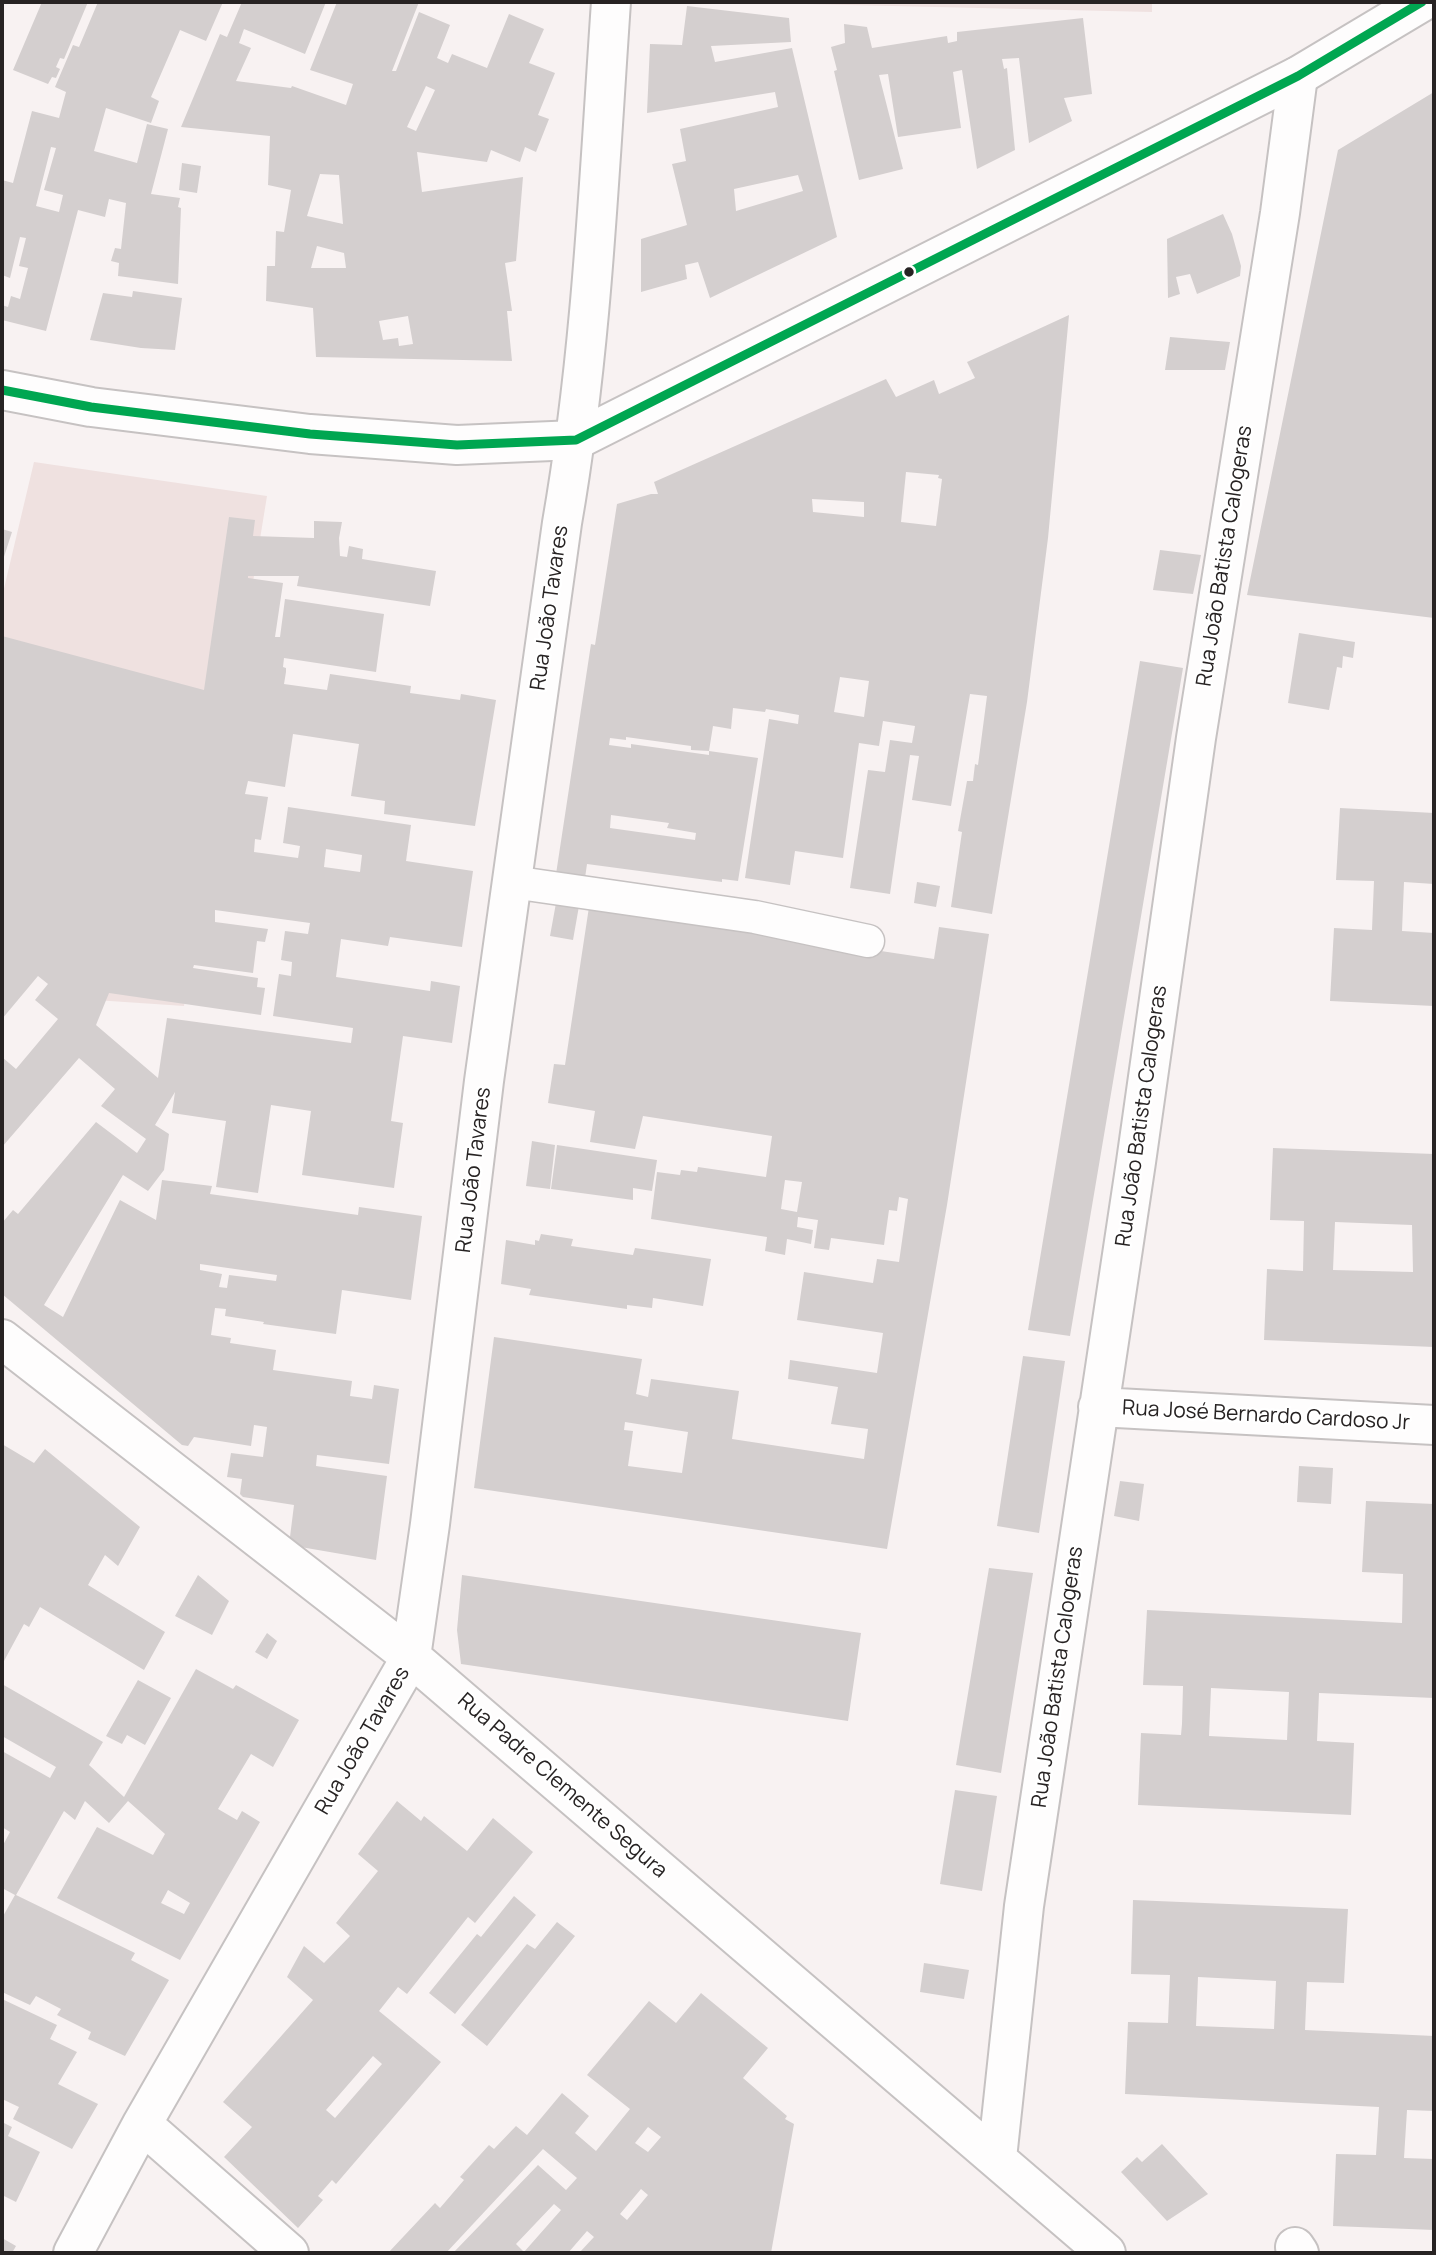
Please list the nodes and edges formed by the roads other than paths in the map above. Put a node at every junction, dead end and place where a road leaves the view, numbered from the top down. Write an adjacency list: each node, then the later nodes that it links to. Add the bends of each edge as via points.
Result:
1 (611, 2): 5 (street, Rua João Tavares, via 589,324)
2 (1422, 2): 3 (street)
3 (1298, 76): 5 (street); 9 (street, Rua João Batista Calogeras)
4 (2, 390): 5 (street, via 91,408 310,434 457,445)
5 (576, 440): 6 (street, Rua João Tavares)
6 (512, 882): 7 (lane, via 755,918); 11 (street, Rua João Tavares)
7 (868, 941)
8 (2, 1339): 11 (street, Rua Padre Clemente Segura)
9 (1098, 1407): 10 (street, Rua José Bernardo Cardoso Jr); 13 (street, Rua João Batista Calogeras, via 1024,1906)
10 (1434, 1425)
11 (411, 1657): 12 (street, Rua João Tavares); 13 (street, Rua Padre Clemente Segura)
12 (142, 2124): 15 (street, Rua João Tavares); 16 (street)
13 (997, 2158): 14 (street, Rua Padre Clemente Segura)
14 (1068, 2238): 17 (street, Rua Padre Clemente Segura)
15 (73, 2253)
16 (289, 2253)
17 (1106, 2253)

